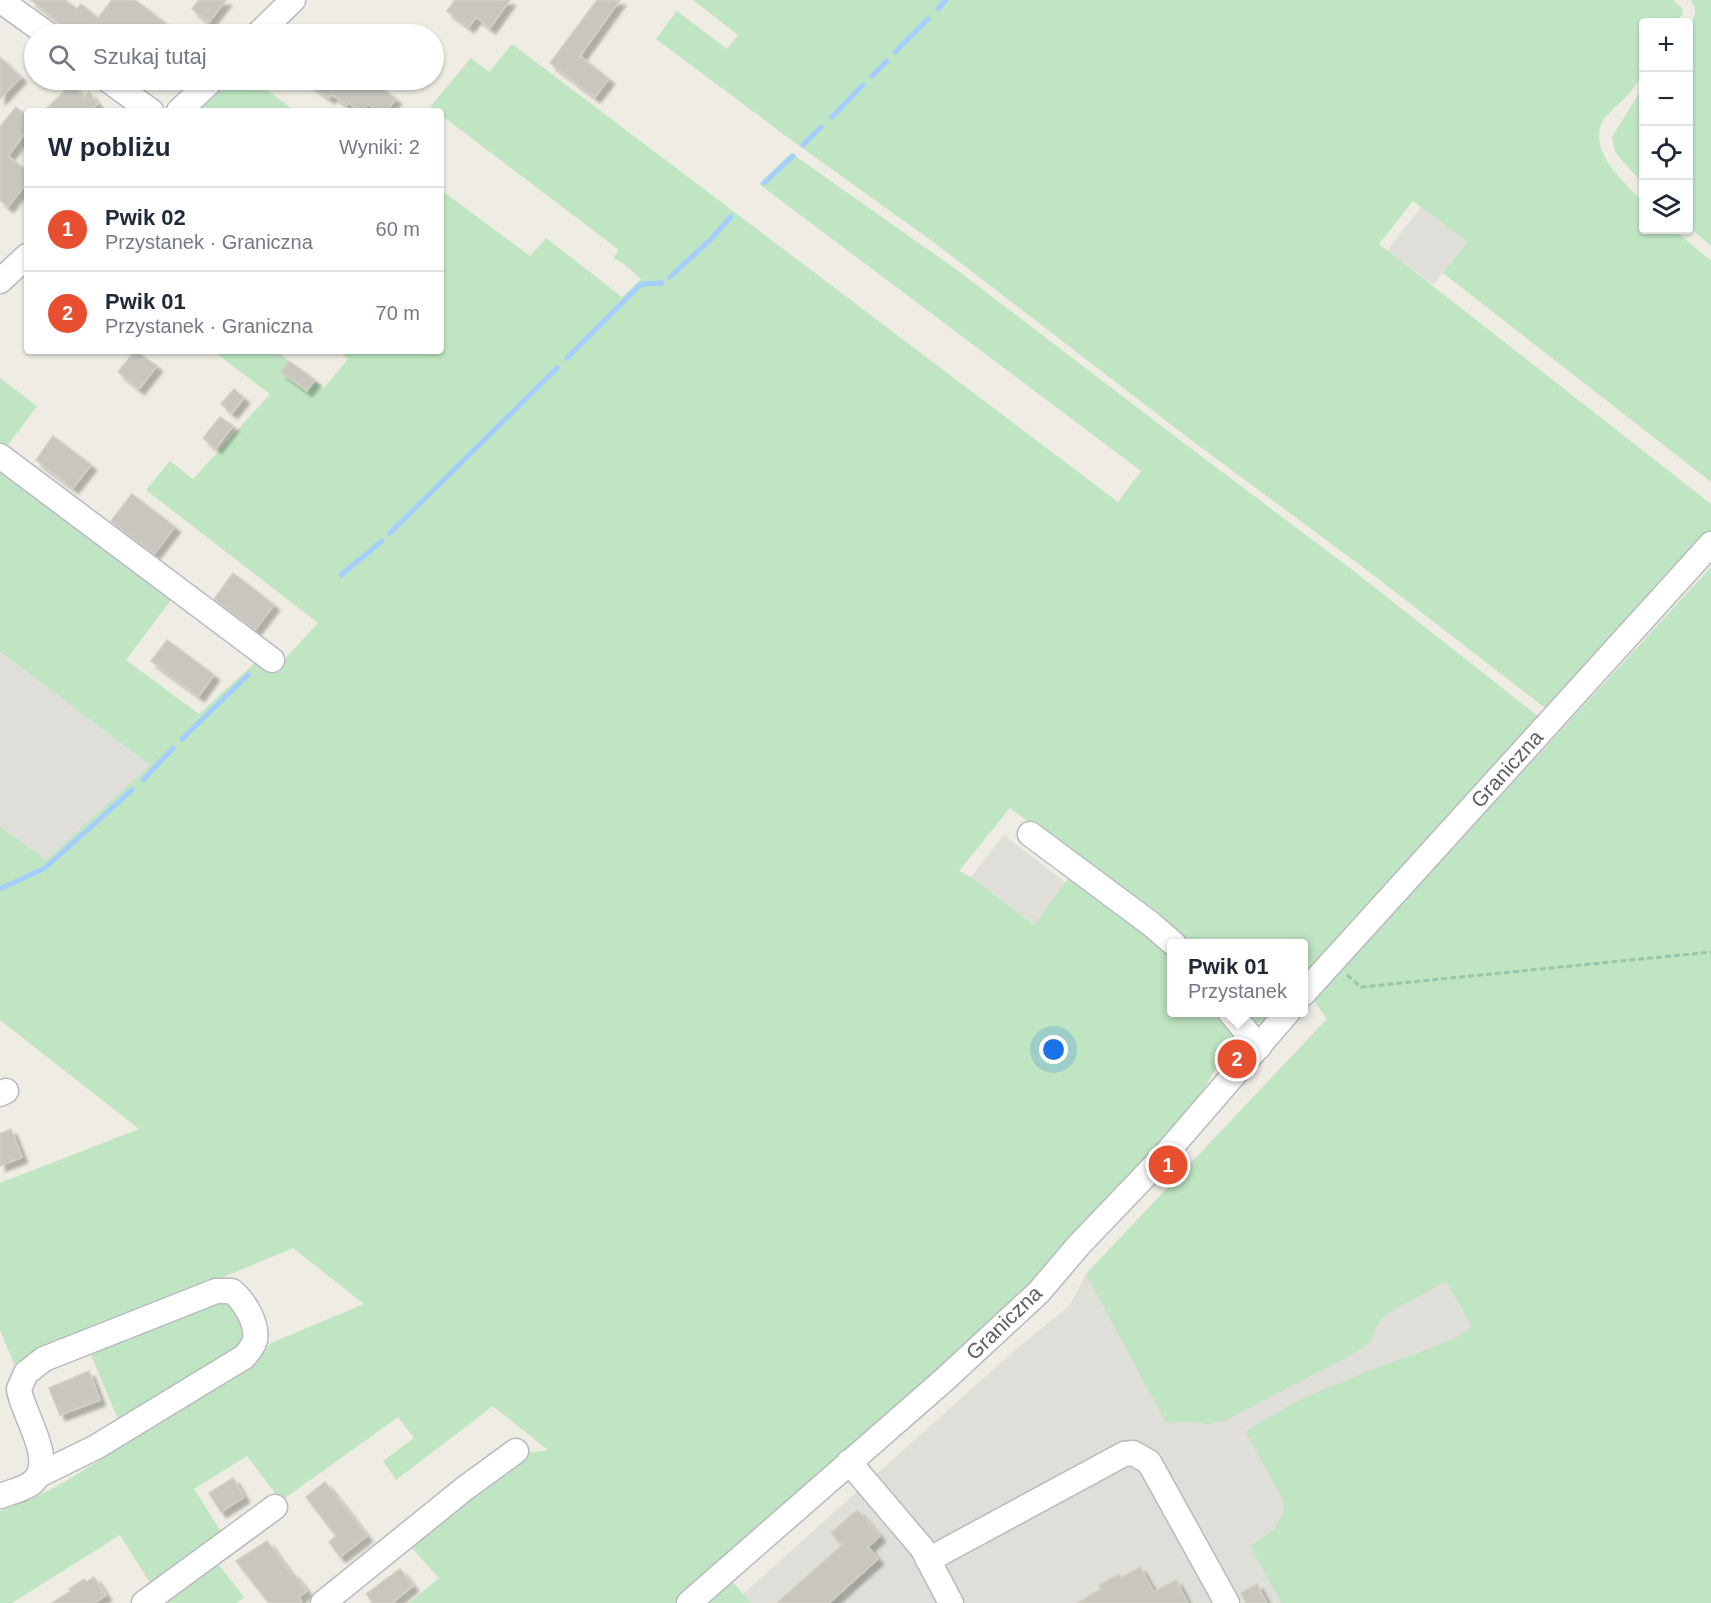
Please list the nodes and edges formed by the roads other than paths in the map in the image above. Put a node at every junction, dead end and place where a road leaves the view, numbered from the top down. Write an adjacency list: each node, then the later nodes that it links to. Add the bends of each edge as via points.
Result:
1 (0, 0): 3 (street)
2 (283, 3): 4 (street)
3 (33, 24)
4 (266, 24)
5 (122, 90): 7 (street)
6 (201, 90): 8 (street)
7 (147, 108)
8 (182, 108)
9 (24, 259): 10 (street)
10 (0, 280)
11 (0, 456): 13 (street)
12 (1711, 544): 16 (street, Graniczna)
13 (272, 660)
14 (1030, 834): 15 (street)
15 (1168, 939)
16 (1308, 988)
17 (1234, 1017): 19 (street)
18 (1284, 1017): 19 (street, Graniczna)
19 (1259, 1047): 21 (street, Graniczna, via 1039,1292)
20 (516, 1451): 27 (street)
21 (849, 1462): 25 (street); 28 (street, Graniczna)
22 (39, 1475): 22 (street, via 41,1451 20,1389 26,1373 35,1364 216,1291 232,1292 245,1303 255,1335 244,1357 96,1447); 23 (street, via 29,1485)
23 (0, 1496)
24 (275, 1507): 26 (street)
25 (928, 1560): 29 (street); 30 (street, via 1132,1453 1149,1462)
26 (144, 1603)
27 (323, 1603)
28 (689, 1603)
29 (951, 1603)
30 (1227, 1603)

